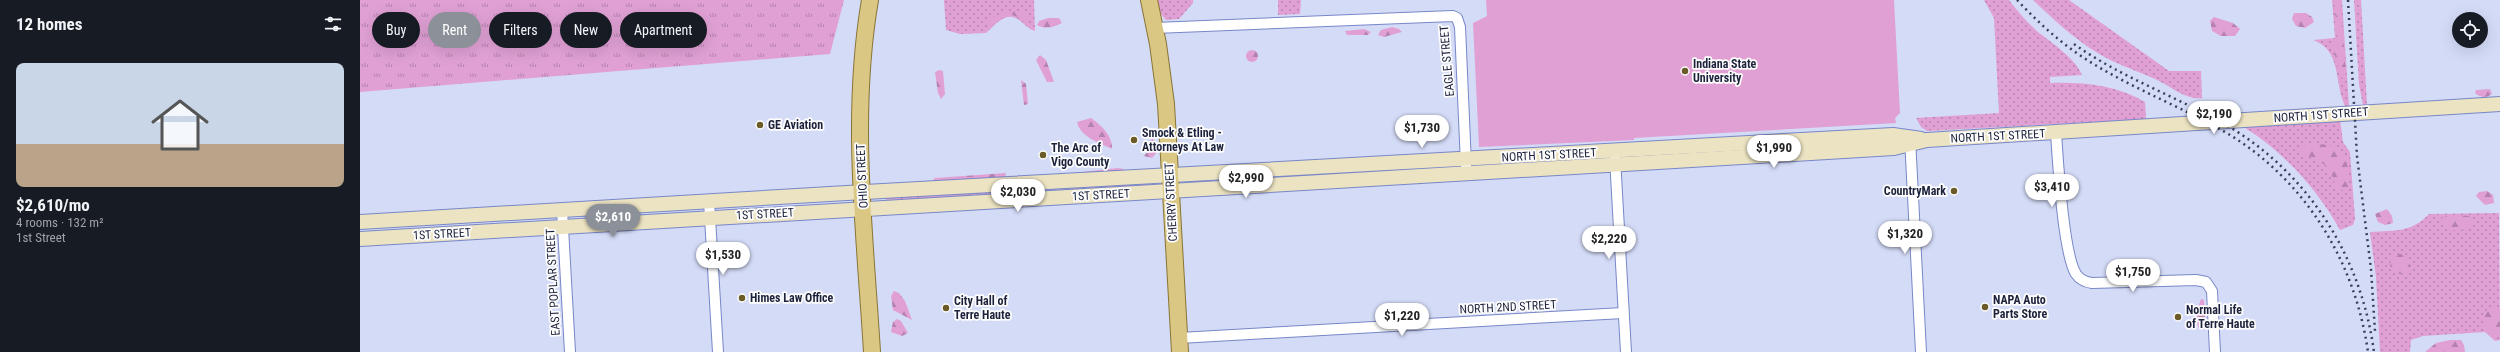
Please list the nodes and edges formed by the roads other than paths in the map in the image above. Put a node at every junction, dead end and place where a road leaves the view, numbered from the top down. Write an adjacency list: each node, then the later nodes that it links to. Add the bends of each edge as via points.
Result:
1 (870, 0): 11 (main road, OHIO STREET, via 861,64)
2 (1149, 0): 3 (main road, CHERRY STREET)
3 (1155, 28): 9 (street, EAGLE STREET, via 1322,23 1448,15 1457,18 1460,26); 10 (main road, CHERRY STREET, via 1165,92)
4 (2500, 104): 5 (main road, NORTH 1ST STREET)
5 (2056, 133): 6 (main road, NORTH 1ST STREET); 25 (street, via 2068,241 2076,275 2085,282 2092,283 2196,280 2206,282 2212,291)
6 (1910, 141): 7 (main road, NORTH 1ST STREET, via 1893,135); 8 (main road, NORTH 1ST STREET, via 1894,148); 24 (street)
7 (1615, 151): 8 (street); 9 (main road, NORTH 1ST STREET)
8 (1616, 166): 9 (main road, NORTH 1ST STREET); 18 (street)
9 (1466, 167): 10 (main road, NORTH 1ST STREET)
10 (1170, 183): 11 (main road, 1ST STREET); 19 (main road, CHERRY STREET)
11 (863, 200): 12 (main road, 1ST STREET); 14 (main road, 1ST STREET); 22 (main road, OHIO STREET)
12 (708, 201): 13 (main road, 1ST STREET); 14 (street)
13 (562, 210): 15 (main road, 1ST STREET); 16 (street, EAST POPLAR STREET)
14 (709, 217): 16 (main road, 1ST STREET, via 697,220); 21 (street)
15 (360, 222)
16 (563, 227): 17 (main road, 1ST STREET); 20 (street, EAST POPLAR STREET)
17 (360, 239)
18 (1624, 313): 19 (street, NORTH 2ND STREET); 23 (street)
19 (1179, 345)
20 (570, 352)
21 (718, 352)
22 (872, 352)
23 (1626, 352)
24 (1921, 352)
25 (2216, 352)

